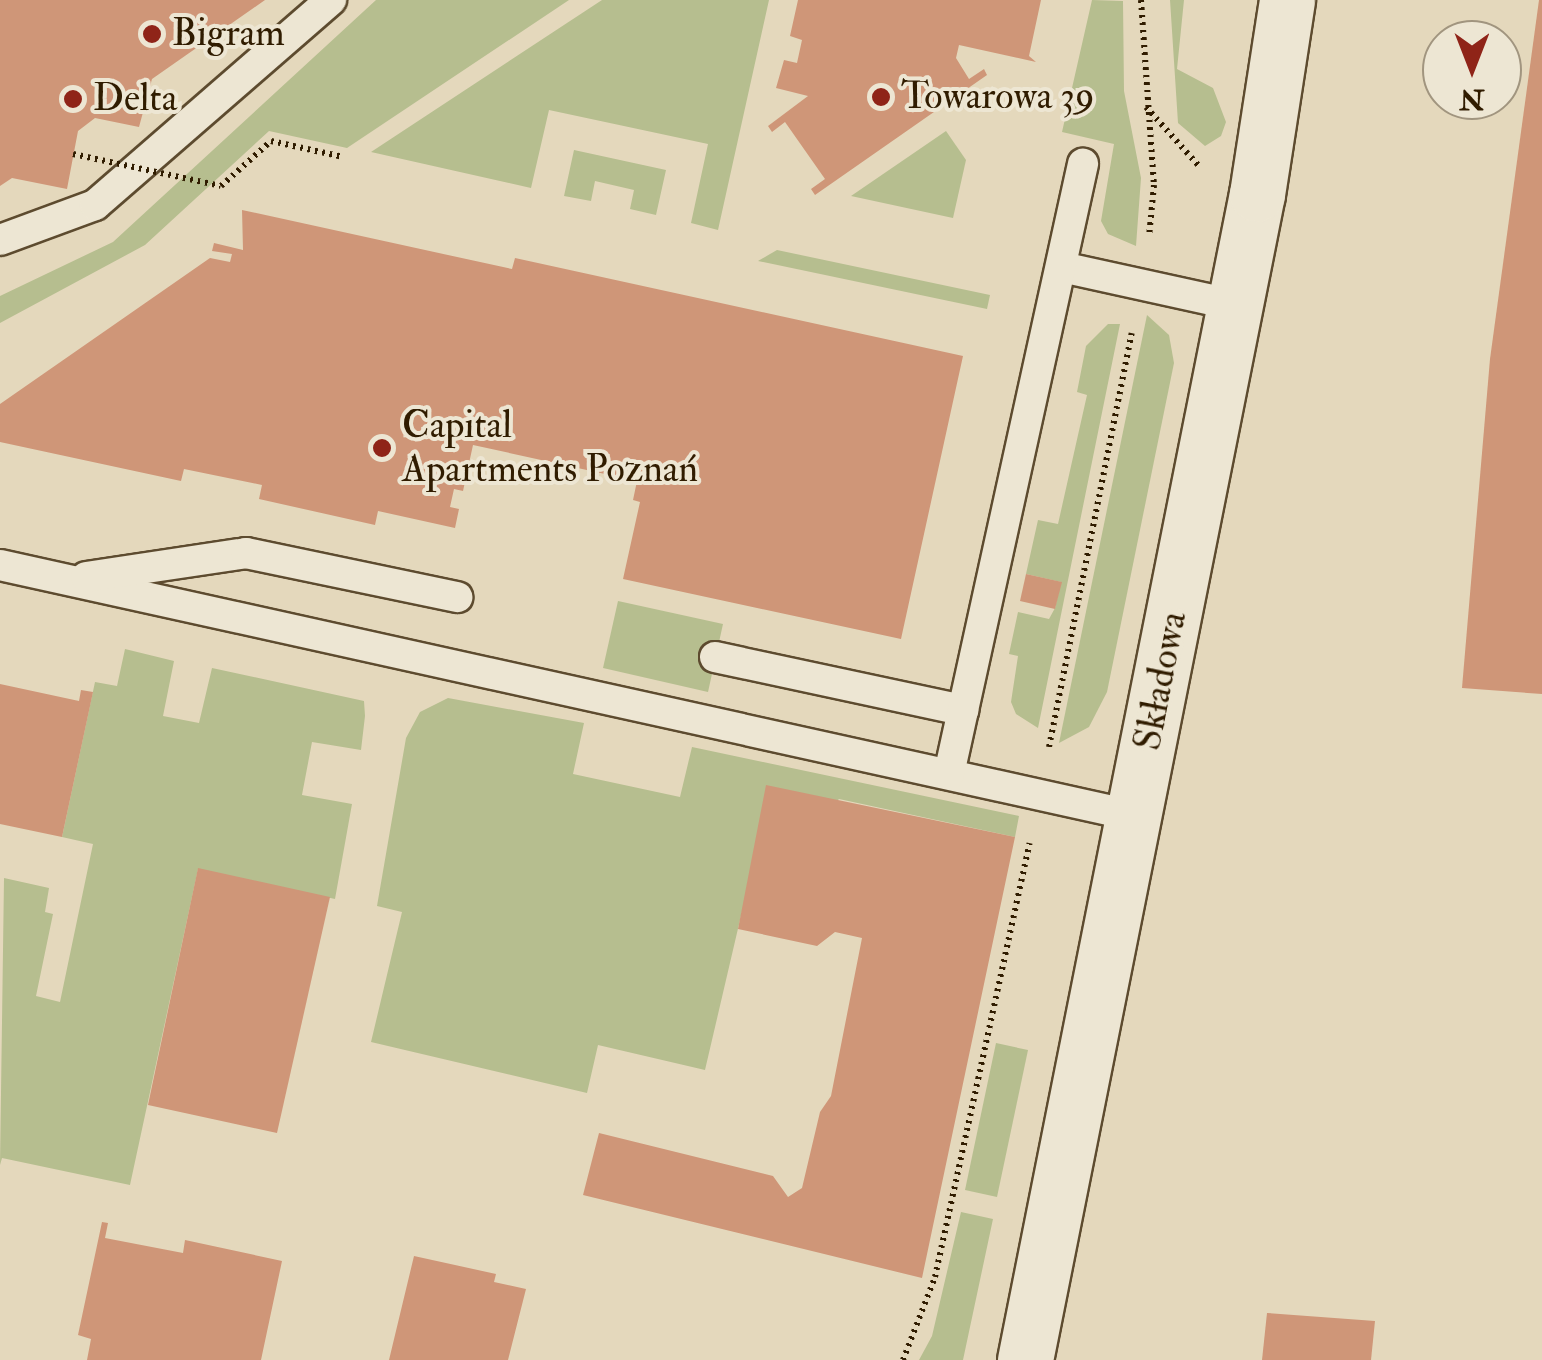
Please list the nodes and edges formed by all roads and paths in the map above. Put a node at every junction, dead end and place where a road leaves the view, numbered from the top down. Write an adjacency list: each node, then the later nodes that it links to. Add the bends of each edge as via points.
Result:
1 (331, 0): 7 (lane, via 96,205)
2 (1141, 0): 9 (path, via 1154,184)
3 (1287, 0): 10 (street, Składowa)
4 (74, 154): 5 (path, bridge, via 221,186 270,141)
5 (343, 156)
6 (1083, 164): 8 (lane)
7 (0, 240)
8 (1062, 266): 9 (lane); 15 (lane)
9 (1142, 284): 10 (lane); 17 (path)
10 (1235, 305): 18 (street, Składowa)
11 (0, 566): 12 (lane)
12 (67, 580): 13 (lane, via 246,553); 16 (lane)
13 (456, 596)
14 (716, 657): 15 (lane)
15 (963, 710): 16 (lane)
16 (949, 774): 17 (lane)
17 (1040, 794): 18 (lane); 19 (path, via 935,1277)
18 (1135, 816): 20 (street, Składowa)
19 (903, 1360)
20 (1024, 1360)

